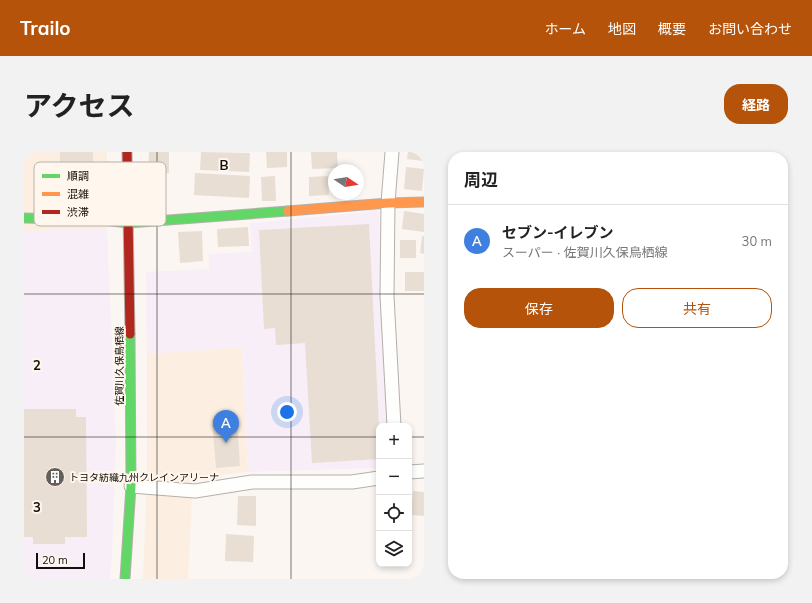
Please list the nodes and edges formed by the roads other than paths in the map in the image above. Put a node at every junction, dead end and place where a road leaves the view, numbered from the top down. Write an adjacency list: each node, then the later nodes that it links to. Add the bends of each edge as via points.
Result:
1 (127, 152): 3 (main road, 佐賀川久保鳥栖線)
2 (392, 152): 5 (street)
3 (127, 162)
4 (424, 202): 5 (main road)
5 (388, 203): 8 (main road); 10 (street, via 387,296)
6 (24, 218): 7 (main road)
7 (34, 218)
8 (166, 220)
9 (128, 226): 14 (main road, 佐賀川久保鳥栖線)
10 (394, 423)
11 (424, 471): 12 (street)
12 (412, 472)
13 (376, 479): 14 (street, via 352,482 252,482 195,491)
14 (131, 486): 15 (main road, 佐賀川久保鳥栖線)
15 (125, 579)

